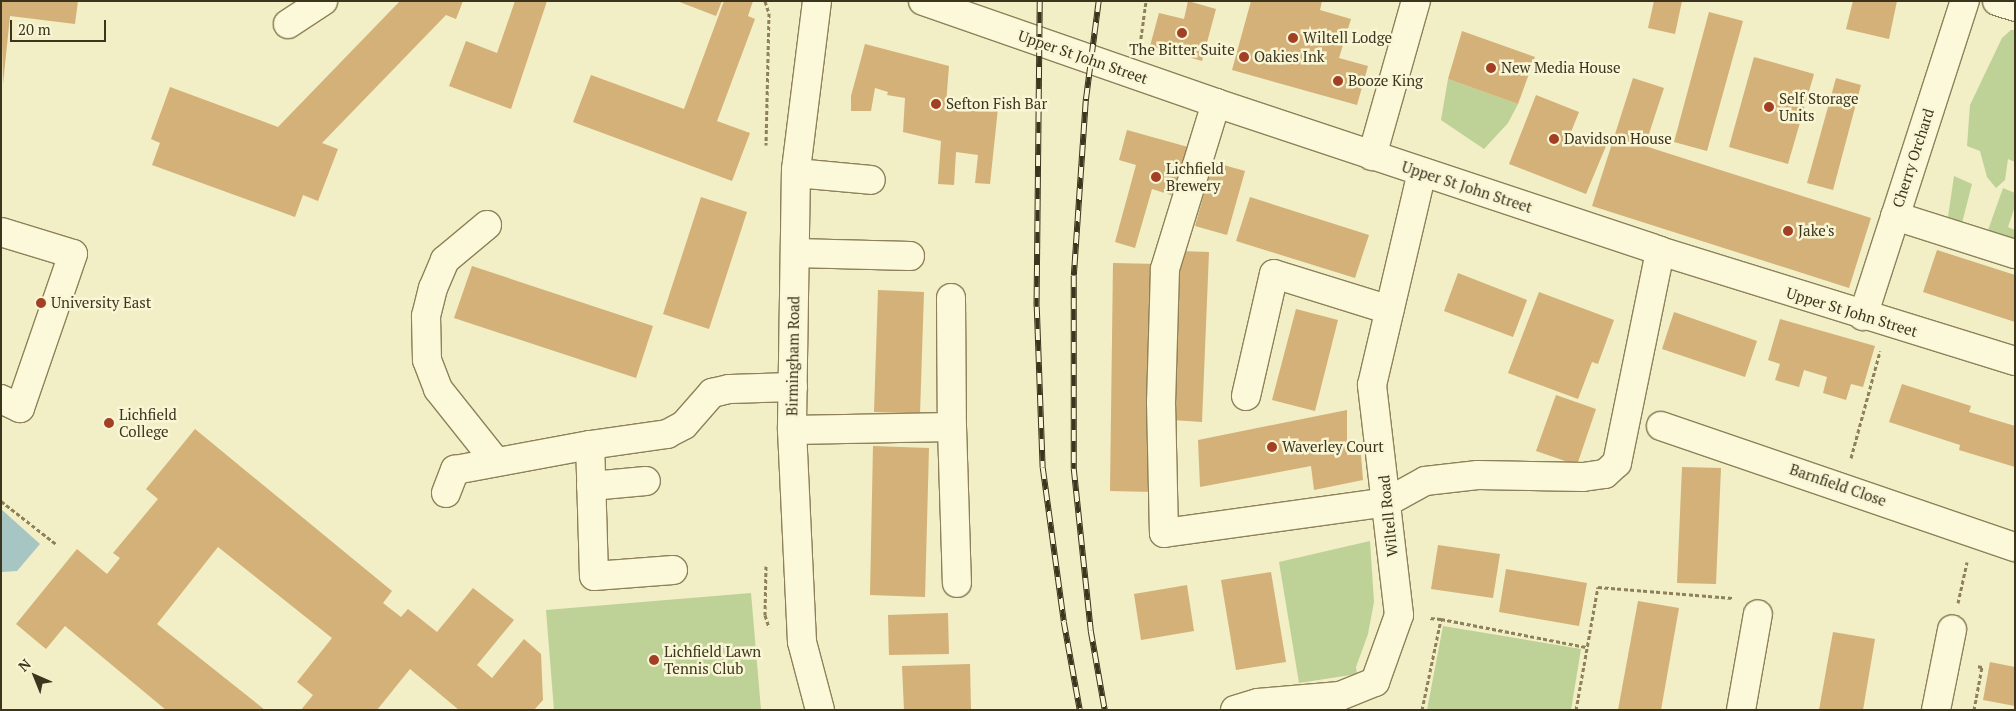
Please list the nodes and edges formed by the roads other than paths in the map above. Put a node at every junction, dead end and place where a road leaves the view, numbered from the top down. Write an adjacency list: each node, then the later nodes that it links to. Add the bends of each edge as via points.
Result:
1 (323, 1): 8 (street)
2 (817, 1): 12 (street, Birmingham Road)
3 (923, 1): 9 (street, Upper St John Street)
4 (1416, 1): 10 (street)
5 (1965, 1): 14 (street, Cherry Orchard)
6 (1997, 1): 7 (street)
7 (2015, 6)
8 (288, 24)
9 (1216, 103): 10 (street, Upper St John Street); 36 (street, via 1165,269 1161,402 1164,533)
10 (1372, 156): 11 (street, Upper St John Street)
11 (1422, 172): 17 (street, Upper St John Street); 22 (street, Wiltell Road)
12 (796, 173): 13 (street); 18 (street, Birmingham Road)
13 (871, 180)
14 (1895, 216): 19 (street); 23 (street, Cherry Orchard)
15 (487, 225): 32 (street, via 445,260 426,316 427,360 438,389)
16 (1, 232): 27 (street, via 73,254 20,408)
17 (1660, 251): 23 (street, Upper St John Street); 36 (street, via 1617,463 1605,474 1583,477 1478,475 1425,481)
18 (795, 253): 20 (street); 25 (street, Birmingham Road)
19 (2015, 254)
20 (910, 256)
21 (951, 298): 29 (street)
22 (1390, 310): 26 (street, via 1274,274); 36 (street, Wiltell Road, via 1372,385)
23 (1876, 320): 24 (street, Upper St John Street)
24 (2015, 360)
25 (793, 387): 30 (street, Birmingham Road); 31 (street, via 730,389 712,393 684,425 668,434)
26 (1246, 396)
27 (1, 399)
28 (1661, 426): 37 (street, Barnfield Close)
29 (952, 427): 30 (street); 39 (street)
30 (792, 430): 42 (street, Birmingham Road, via 802,642)
31 (590, 445): 32 (street); 34 (street)
32 (496, 462): 35 (street, via 454,470)
33 (646, 481): 34 (street)
34 (591, 486): 38 (street, via 594,576)
35 (446, 493)
36 (1387, 502): 43 (street, Wiltell Road, via 1399,615 1376,682 1340,696 1258,703)
37 (2015, 547)
38 (673, 570)
39 (957, 583)
40 (1758, 614): 44 (street)
41 (1952, 630): 45 (street)
42 (820, 710)
43 (1236, 710)
44 (1741, 710)
45 (1936, 710)

